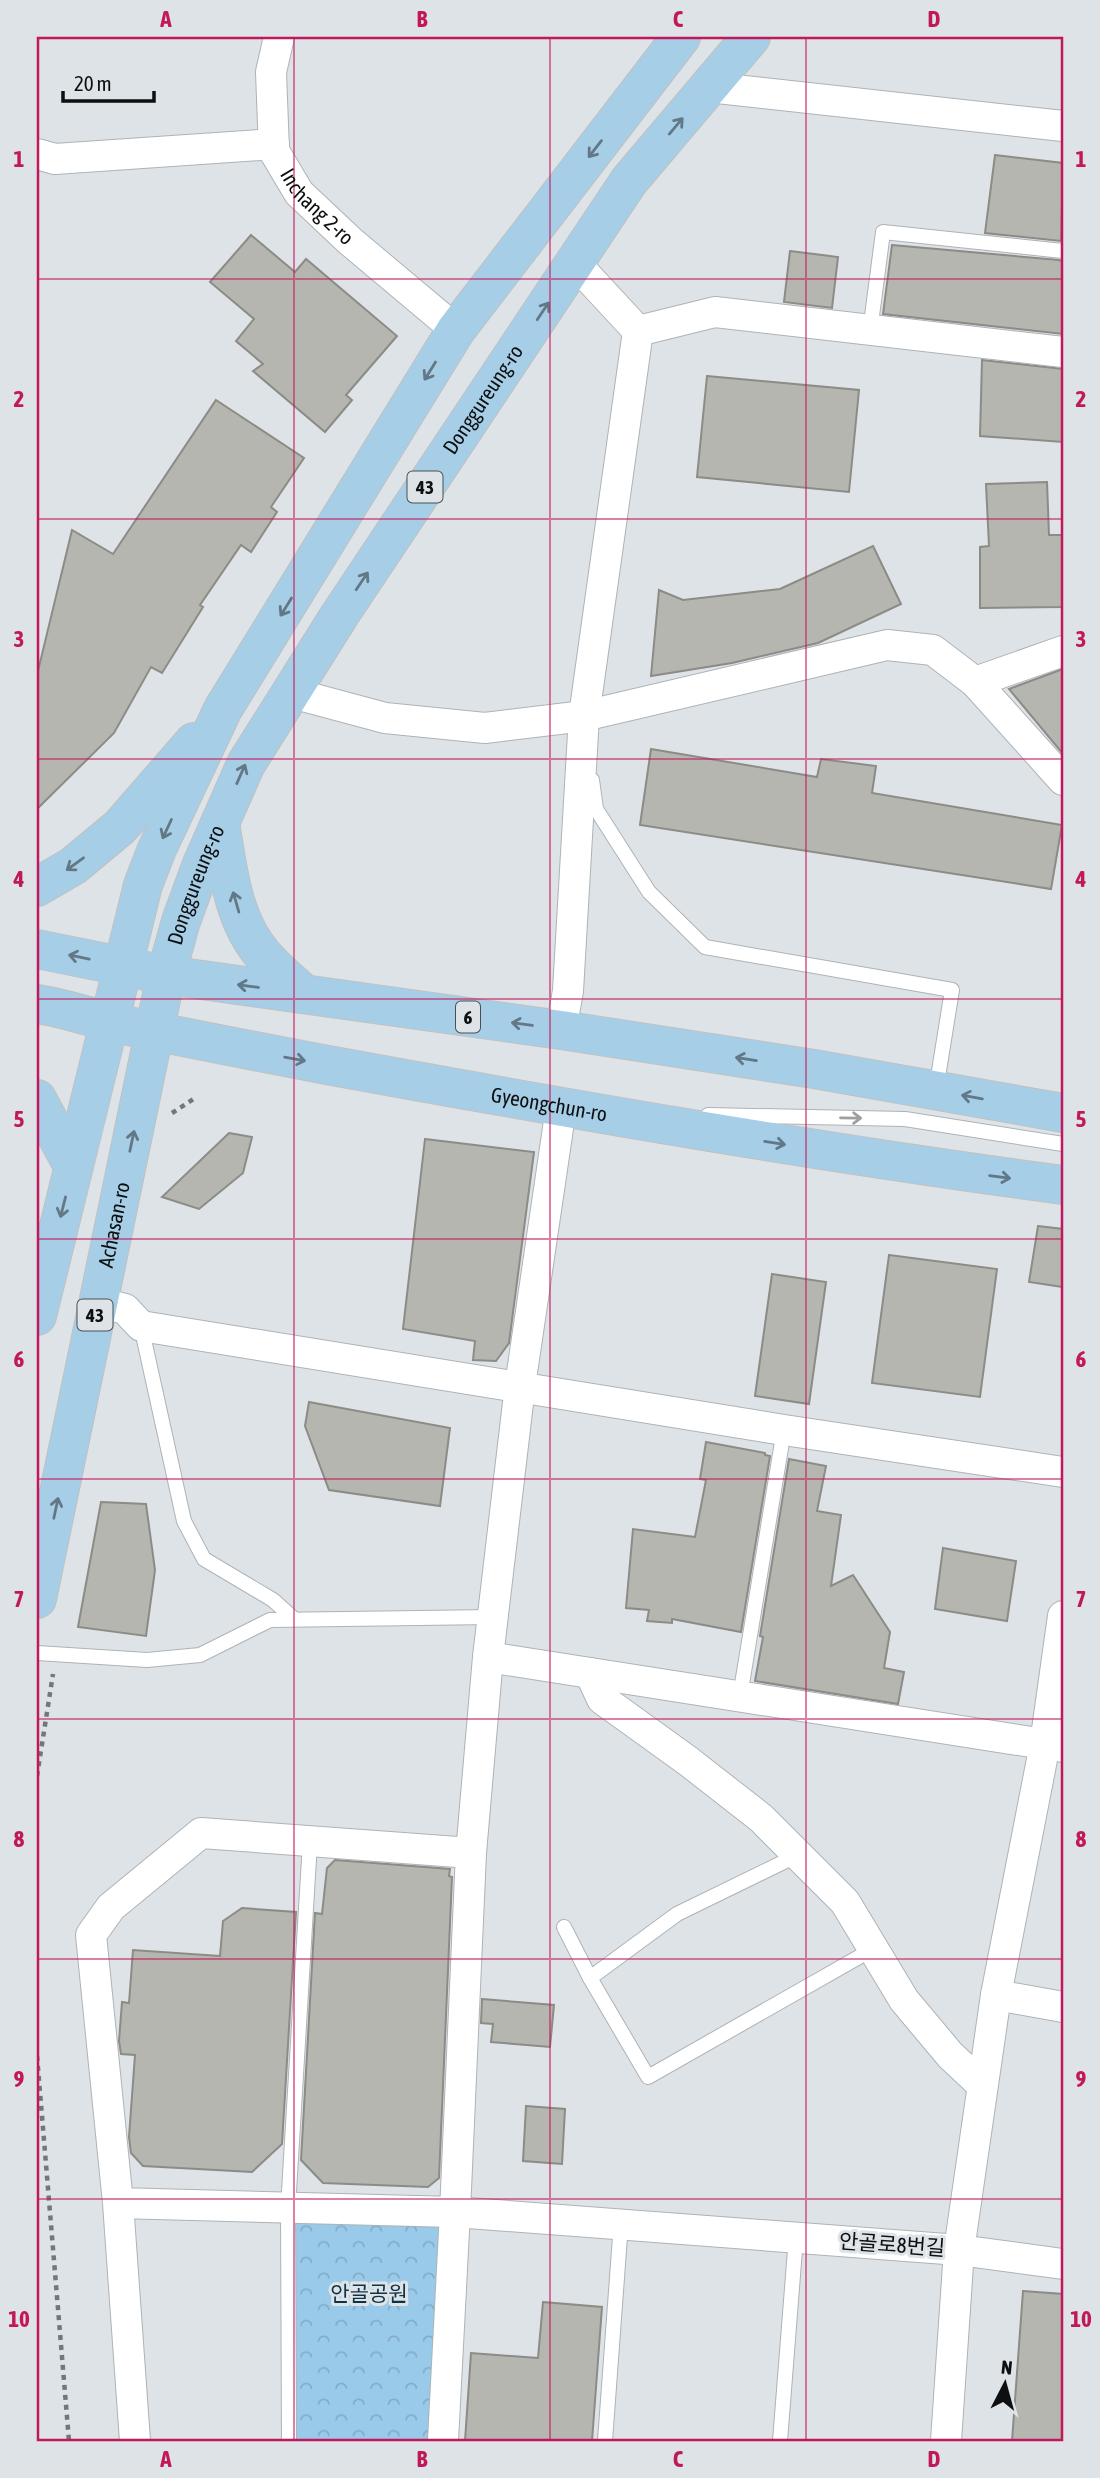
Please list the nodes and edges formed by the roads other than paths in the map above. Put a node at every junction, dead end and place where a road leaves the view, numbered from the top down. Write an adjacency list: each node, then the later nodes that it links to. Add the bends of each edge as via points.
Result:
1 (279, 37): 6 (street, Inchang 2-ro, via 271,72)
2 (681, 37): 10 (main road, one-way to 10)
3 (751, 37): 4 (main road, Donggureung-ro / 43)
4 (708, 88): 5 (street); 9 (main road, Donggureung-ro / 43, one-way to 4, via 629,181)
5 (1063, 126)
6 (274, 145): 7 (street, via 54,159); 10 (street, Inchang 2-ro, via 299,193)
7 (37, 154)
8 (1063, 251): 12 (lane, via 883,232)
9 (575, 264): 11 (street); 16 (main road, Donggureung-ro / 43, one-way to 9)
10 (456, 330): 17 (main road, one-way to 17)
11 (638, 331): 12 (street, via 715,312); 18 (street)
12 (870, 331): 13 (street)
13 (1063, 352)
14 (1063, 651): 15 (street)
15 (975, 682): 18 (street, via 933,650 887,645); 19 (street)
16 (292, 693): 18 (street, via 385,718 485,728); 20 (main road, Donggureung-ro / 43, one-way to 16, via 246,764)
17 (223, 709): 21 (main road, one-way to 21, via 120,827 73,866); 23 (main road, one-way to 23, via 157,849)
18 (584, 716): 28 (street, via 568,991); 30 (lane, via 596,809 649,892 705,947 951,990)
19 (1063, 780)
20 (220, 824): 24 (main road, Donggureung-ro / 43, via 181,921); 25 (main road, one-way to 20, via 264,956 246,930 230,881)
21 (37, 887)
22 (37, 949): 23 (main road, 6, one-way to 22)
23 (122, 966): 24 (main road, 6); 27 (main road)
24 (166, 975): 25 (main road, 6, one-way to 24); 29 (main road, Achasan-ro / 43)
25 (304, 994): 28 (main road, 6, one-way to 25)
26 (37, 1004): 27 (main road, Gyeongchun-ro)
27 (108, 1021): 29 (main road, Gyeongchun-ro); 35 (main road)
28 (561, 1030): 33 (main road, 6, one-way to 28)
29 (156, 1031): 32 (main road, Gyeongchun-ro, one-way to 32); 38 (main road, Achasan-ro / 43, one-way to 29)
30 (939, 1071)
31 (37, 1099): 35 (main road)
32 (574, 1110): 34 (lane, one-way to 34, via 905,1119); 36 (main road, Gyeongchun-ro, one-way to 36); 41 (street)
33 (1063, 1113)
34 (1063, 1144)
35 (73, 1166): 37 (main road, one-way to 37)
36 (1063, 1185)
37 (42, 1274): 39 (main road)
38 (98, 1302): 40 (street, via 125,1309); 44 (main road, Achasan-ro / 43, one-way to 38)
39 (37, 1316)
40 (141, 1326): 41 (street); 47 (lane, via 189,1531 204,1559 274,1600)
41 (520, 1386): 42 (street); 46 (street)
42 (784, 1430): 43 (street); 51 (lane)
43 (1063, 1472)
44 (37, 1599)
45 (1063, 1616): 52 (street, 안골로8번길)
46 (493, 1617): 47 (lane); 49 (street)
47 (294, 1619): 48 (lane, via 270,1620 200,1655 147,1660)
48 (37, 1653)
49 (488, 1657): 50 (street); 54 (street)
50 (590, 1673): 51 (street); 55 (street, via 602,1699 761,1818)
51 (740, 1696): 52 (street)
52 (1054, 1745): 59 (street, 안골로8번길)
53 (310, 1842): 54 (street); 62 (street, via 201,1833 111,1907 91,1935); 63 (lane)
54 (471, 1853): 64 (street)
55 (798, 1855): 57 (street, via 845,1902); 58 (lane, via 677,1914)
56 (564, 1927): 58 (lane)
57 (873, 1949): 58 (lane, via 648,2077); 61 (street, via 904,2000)
58 (590, 1978)
59 (996, 1996): 60 (street); 61 (street, 안골로8번길)
60 (1063, 2007)
61 (982, 2085): 67 (street, 안골로8번길)
62 (118, 2203): 63 (street, 안골로8번길); 69 (street)
63 (288, 2208): 64 (street, 안골로8번길); 70 (lane)
64 (455, 2211): 65 (street, 안골로8번길); 71 (street)
65 (621, 2223): 66 (street, 안골로8번길); 72 (lane)
66 (796, 2237): 67 (street, 안골로8번길); 73 (lane)
67 (959, 2250): 68 (street); 74 (street)
68 (1063, 2264)
69 (135, 2441)
70 (289, 2441)
71 (443, 2441)
72 (605, 2441)
73 (780, 2441)
74 (946, 2441)

